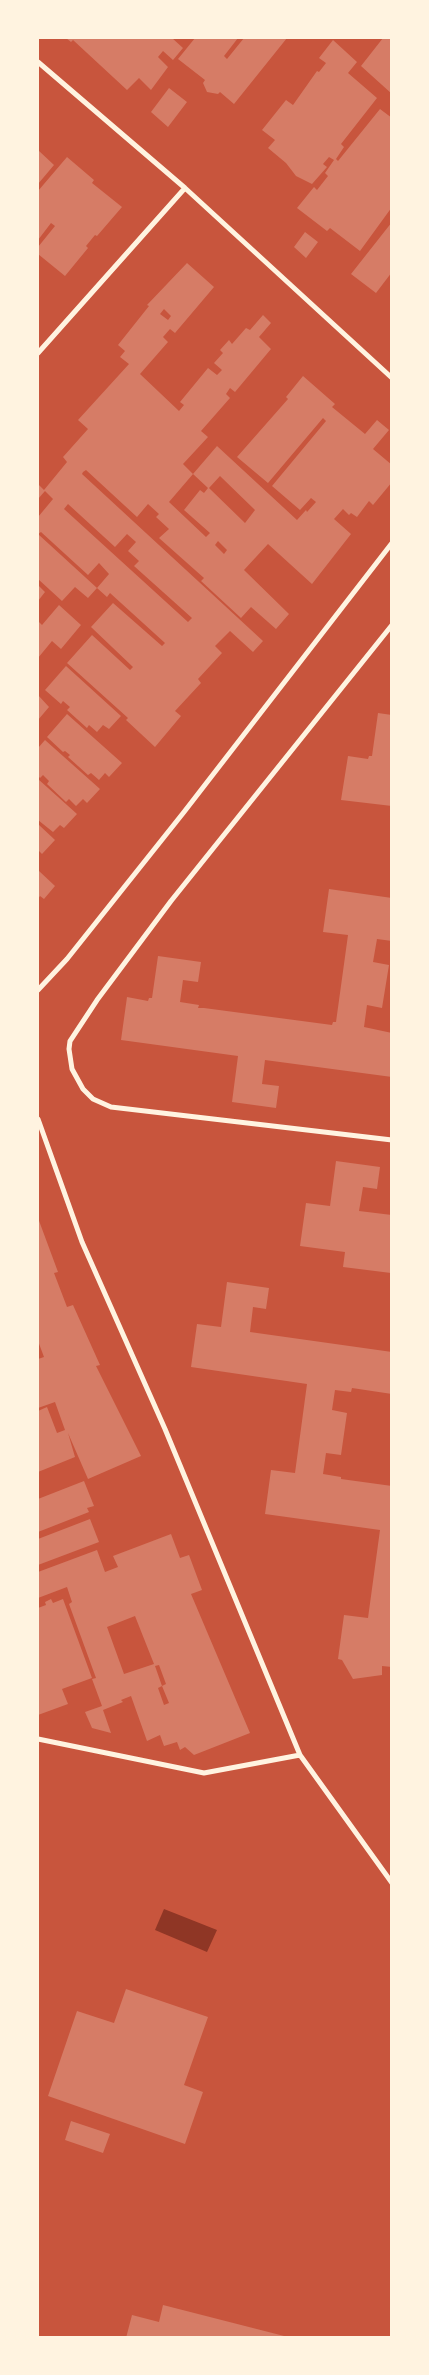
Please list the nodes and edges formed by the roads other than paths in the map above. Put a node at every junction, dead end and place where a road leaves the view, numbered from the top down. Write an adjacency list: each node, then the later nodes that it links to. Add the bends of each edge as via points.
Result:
1 (38, 62): 2 (street)
2 (185, 188): 3 (street); 4 (street)
3 (38, 354)
4 (392, 378)
5 (392, 543): 7 (street, via 159,843 67,959)
6 (392, 625): 9 (street, via 171,901 96,1000 70,1041 69,1049 72,1069 83,1089 93,1099 112,1107)
7 (38, 990)
8 (38, 1119): 11 (street, via 82,1242 165,1429)
9 (392, 1140)
10 (38, 1739): 11 (street, via 204,1773)
11 (300, 1755): 12 (street)
12 (392, 1883)

